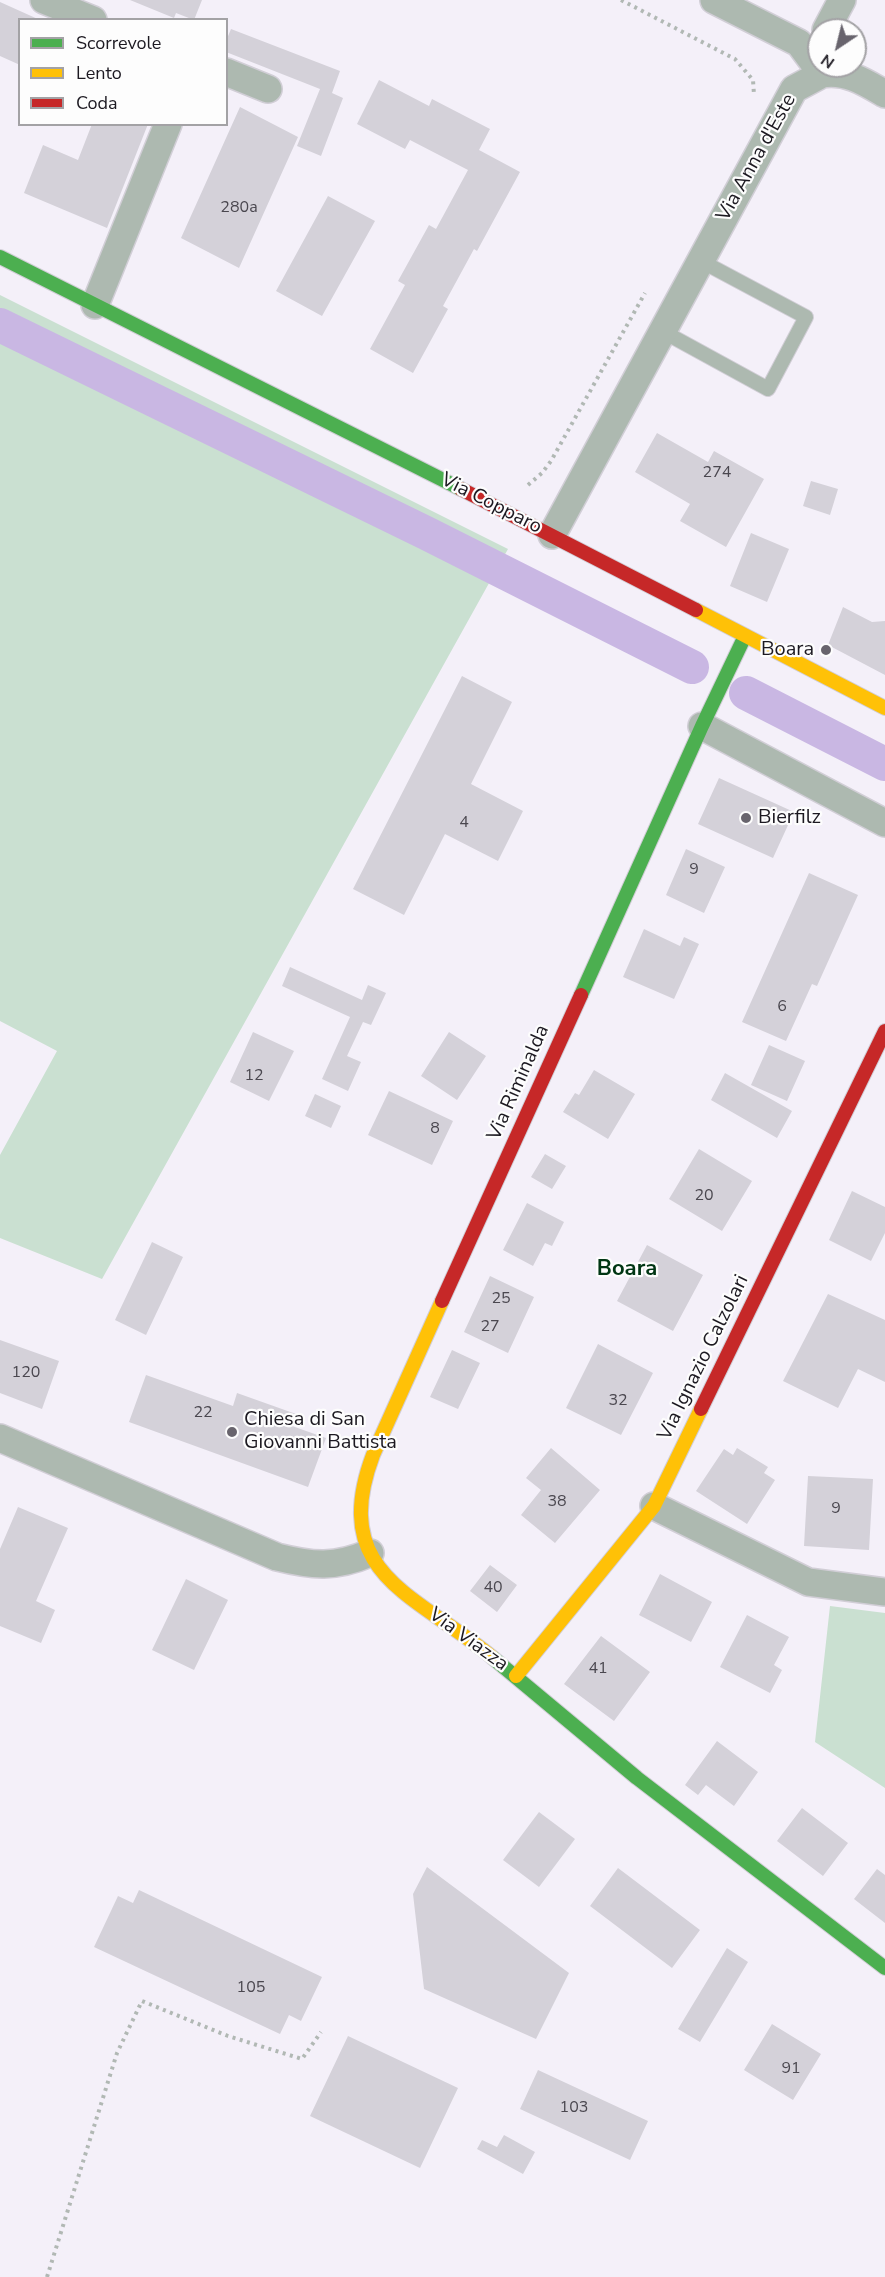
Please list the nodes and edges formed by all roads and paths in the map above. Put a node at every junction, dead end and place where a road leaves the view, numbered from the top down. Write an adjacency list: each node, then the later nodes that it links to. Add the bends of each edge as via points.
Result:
1 (44, 0): 5 (street)
2 (621, 0): 13 (path, via 735,59 753,80)
3 (714, 0): 7 (street, via 799,43)
4 (842, 0): 6 (street)
5 (88, 18)
6 (832, 18)
7 (807, 52)
8 (228, 73): 11 (street)
9 (810, 78): 16 (street, Via Anna d'Este, via 794,89)
10 (857, 78): 12 (street)
11 (268, 88)
12 (885, 94)
13 (754, 99)
14 (167, 126): 18 (street)
15 (0, 257): 18 (street, Via Copparo)
16 (701, 261): 19 (street, Via Anna d'Este); 19 (lane, via 806,317 768,389)
17 (650, 285): 20 (path, via 551,461 534,482)
18 (95, 305): 21 (street, Via Copparo)
19 (662, 331): 21 (street, Via Anna d'Este)
20 (524, 487)
21 (552, 535): 22 (street, Via Copparo)
22 (746, 636): 23 (street, Via Copparo); 24 (street, Via Riminalda)
23 (885, 708)
24 (702, 726): 25 (street); 29 (street, Via Riminalda, via 373,1455 364,1479 360,1518)
25 (885, 823)
26 (885, 1031): 28 (street, Via Ignazio Calzolari)
27 (0, 1438): 29 (street, via 277,1557 327,1566)
28 (654, 1506): 30 (street, via 808,1582); 31 (street, Via Ignazio Calzolari)
29 (370, 1553): 31 (street, Via Viazza, via 386,1578 405,1595 474,1641)
30 (885, 1592)
31 (516, 1676): 32 (street, Via Viazza, via 637,1778)
32 (885, 1968)
33 (321, 2032): 34 (path, via 302,2059 228,2036 141,2001 117,2053)
34 (47, 2277)

